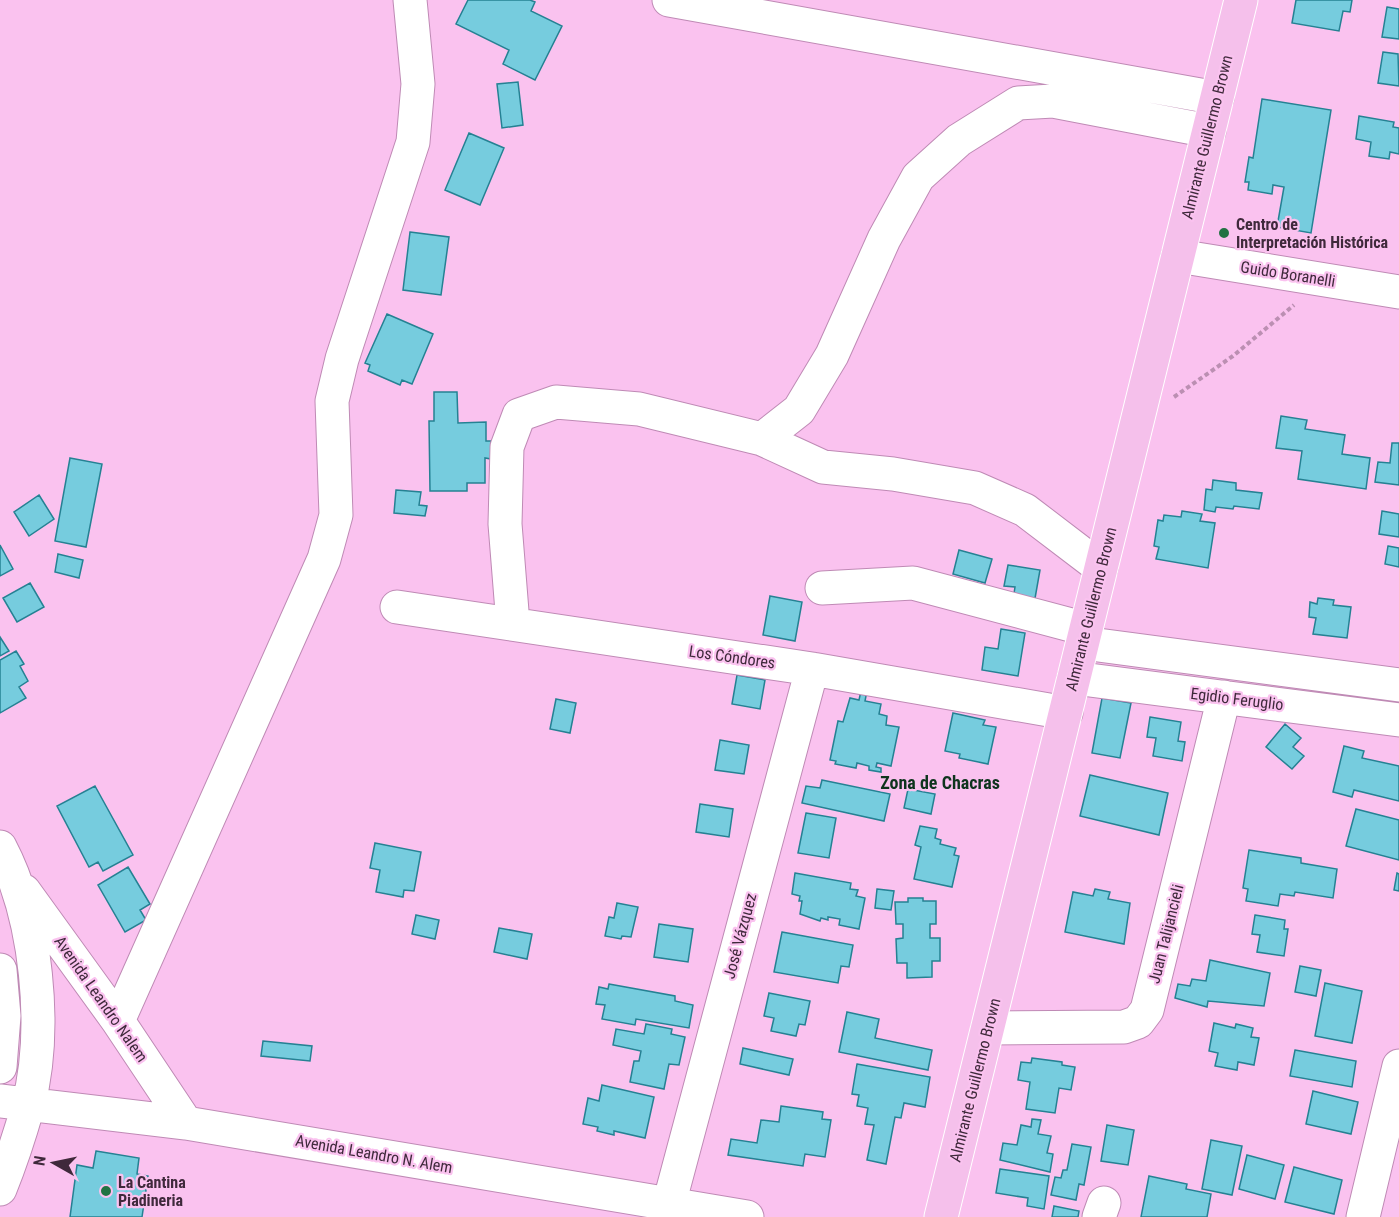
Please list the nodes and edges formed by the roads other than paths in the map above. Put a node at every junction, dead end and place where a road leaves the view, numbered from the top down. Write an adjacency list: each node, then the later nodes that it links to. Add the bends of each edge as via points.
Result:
1 (410, 0): 23 (street, via 418,84 413,142 332,401 336,515 324,559)
2 (669, 0): 4 (street)
3 (1241, 0): 4 (main road, Almirante Guillermo Brown)
4 (1217, 98): 5 (main road, Almirante Guillermo Brown)
5 (1209, 131): 6 (main road, Almirante Guillermo Brown); 8 (street, via 1053,101 1018,103 959,140 918,177 884,239 832,355 799,410)
6 (1178, 256): 7 (street, Guido Boranelli); 9 (main road, Almirante Guillermo Brown)
7 (1399, 292)
8 (762, 440): 9 (street, via 823,468 893,474 975,488 1025,510); 12 (street, via 639,410 556,402 519,415 507,447 505,524)
9 (1101, 568): 13 (main road, Almirante Guillermo Brown)
10 (822, 588): 13 (street, via 913,583)
11 (397, 607): 12 (street, Los Cóndores)
12 (513, 624): 14 (street, Los Cóndores)
13 (1084, 636): 15 (main road, Almirante Guillermo Brown); 16 (street)
14 (812, 669): 18 (street, Los Cóndores); 30 (street, José Vázquez)
15 (1074, 678): 17 (street, Egidio Feruglio); 18 (main road, Almirante Guillermo Brown)
16 (1399, 685)
17 (1224, 697): 19 (street, Egidio Feruglio); 24 (street, Juan Talijancieli, via 1147,1010 1138,1022 1124,1027)
18 (1066, 713): 24 (main road, Almirante Guillermo Brown)
19 (1399, 720)
20 (0, 847): 21 (street)
21 (14, 877): 23 (street, Avenida Leandro Nalem); 27 (street, via 23,908 35,989 35,1045)
22 (0, 970): 25 (street, via 4,1016)
23 (118, 1021): 28 (street, Avenida Leandro Nalem)
24 (988, 1028): 32 (main road, Almirante Guillermo Brown)
25 (0, 1066)
26 (1399, 1066): 33 (street)
27 (14, 1103): 28 (street, Avenida Leandro N. Alem); 29 (street)
28 (186, 1123): 30 (street, Avenida Leandro N. Alem)
29 (0, 1189)
30 (669, 1204): 31 (street, Avenida Leandro N. Alem)
31 (747, 1217)
32 (941, 1217)
33 (1363, 1217)

